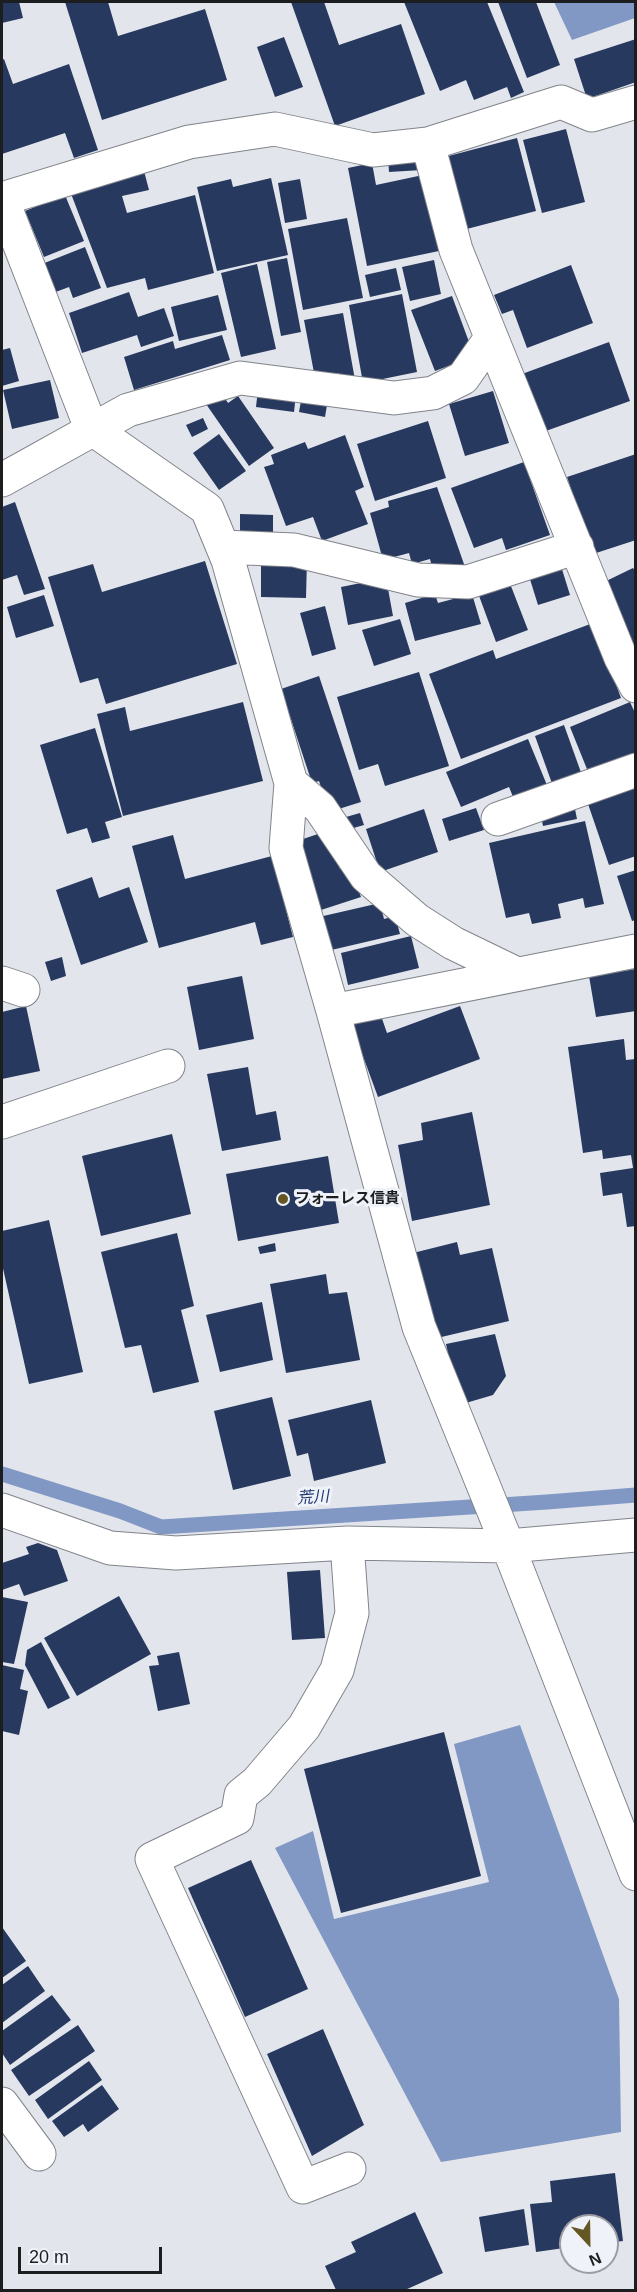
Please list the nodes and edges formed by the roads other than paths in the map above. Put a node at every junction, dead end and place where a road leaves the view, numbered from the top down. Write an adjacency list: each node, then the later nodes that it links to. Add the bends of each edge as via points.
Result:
1 (636, 102): 2 (street, via 592,115 561,102)
2 (429, 144): 3 (street, via 373,150 275,129 189,142); 4 (street, via 456,250)
3 (2, 199): 5 (street)
4 (491, 338): 5 (street, via 463,378 434,393 394,398 240,378 128,410); 8 (street)
5 (91, 429): 6 (street); 7 (street, via 207,509)
6 (2, 480)
7 (223, 547): 8 (street, via 294,550 418,580 468,582); 11 (street)
8 (576, 547): 9 (street)
9 (636, 686)
10 (636, 770): 12 (street)
11 (291, 783): 14 (street, via 320,808 366,876 417,920 453,943); 15 (street, via 286,848)
12 (498, 819)
13 (636, 951): 14 (street)
14 (517, 974): 15 (street)
15 (333, 1011): 19 (street, via 419,1327)
16 (168, 1066): 17 (street)
17 (2, 1122)
18 (2, 1510): 21 (street, via 110,1548 176,1553)
19 (503, 1534): 20 (street); 21 (street); 22 (street)
20 (636, 1535)
21 (347, 1544): 25 (street, via 352,1613 337,1670 304,1727 241,1795 237,1818 152,1859 303,2187)
22 (636, 1874)
23 (2, 2103): 24 (street)
24 (39, 2154)
25 (349, 2169)

